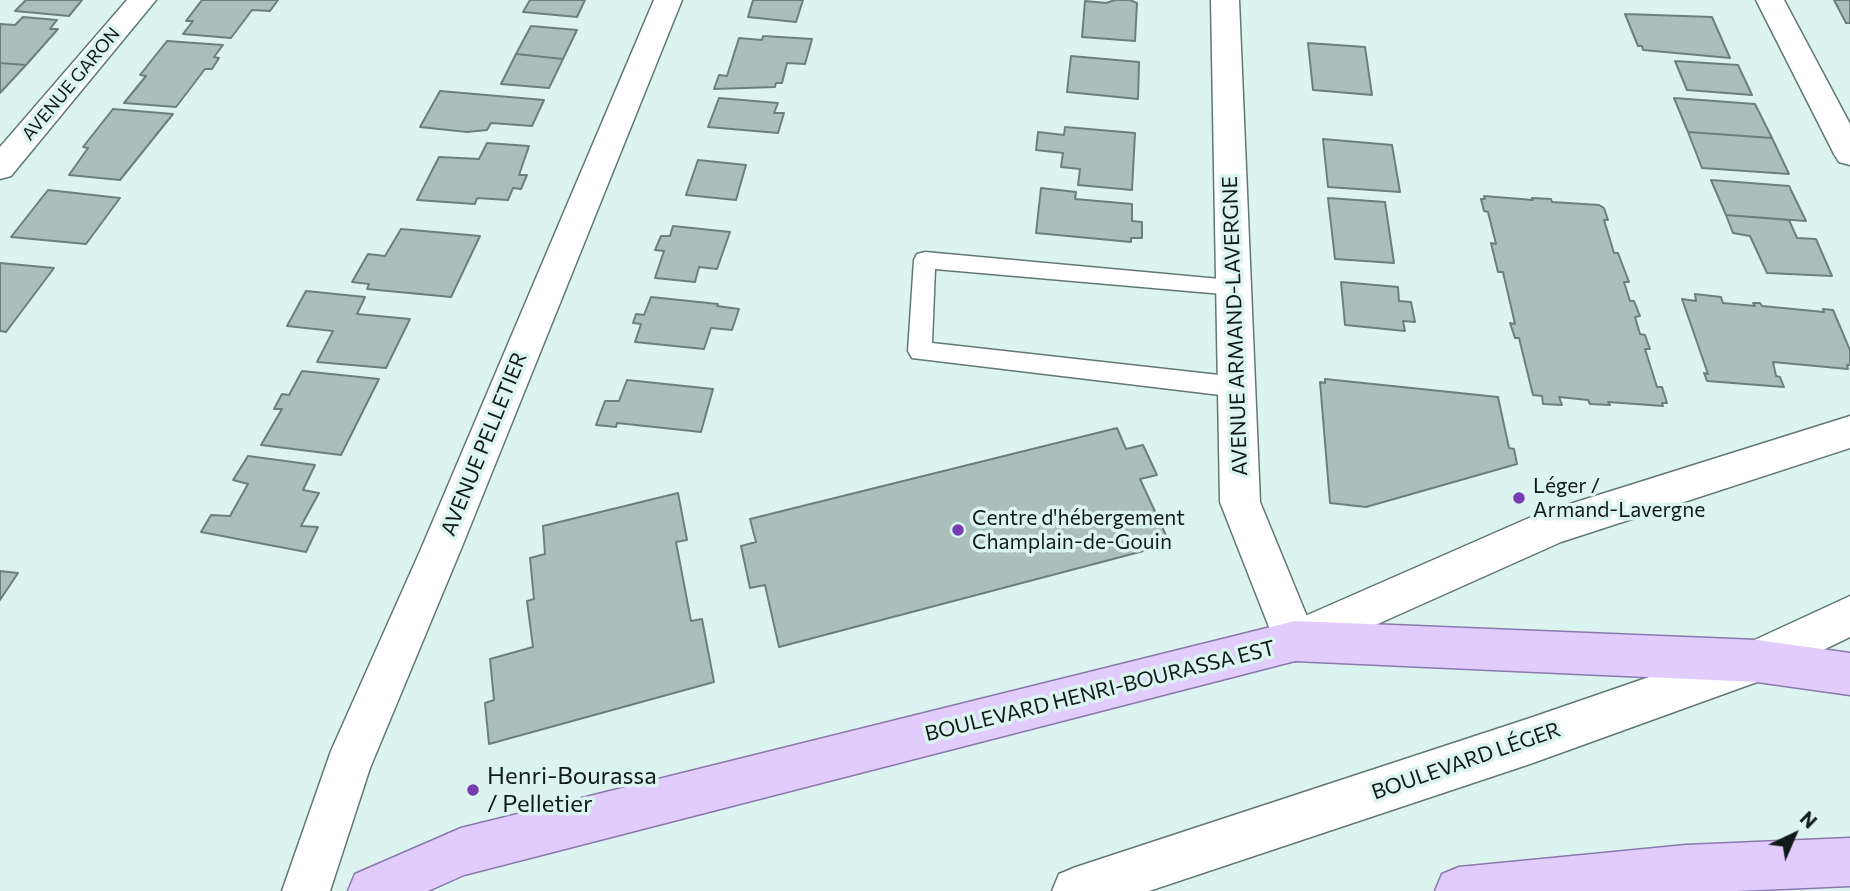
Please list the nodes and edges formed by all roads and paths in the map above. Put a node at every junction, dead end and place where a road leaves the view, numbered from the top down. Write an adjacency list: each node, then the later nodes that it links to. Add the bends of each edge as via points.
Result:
1 (142, 0): 6 (street, AVENUE GARON)
2 (668, 0): 15 (street, AVENUE PELLETIER, via 347,767)
3 (1225, 0): 7 (street, AVENUE ARMAND-LAVERGNE)
4 (1770, 0): 5 (street)
5 (1850, 154)
6 (0, 168)
7 (1234, 287): 8 (street, AVENUE ARMAND-LAVERGNE); 8 (lane, via 925,260 920,351)
8 (1237, 387): 11 (street, AVENUE ARMAND-LAVERGNE, via 1240,502)
9 (1850, 432): 11 (street, via 1552,527)
10 (1850, 616): 12 (street, BOULEVARD LÉGER)
11 (1295, 641): 12 (main road, BOULEVARD HENRI-BOURASSA EST); 16 (main road, BOULEVARD HENRI-BOURASSA EST, via 461,852)
12 (1757, 661): 13 (main road, BOULEVARD HENRI-BOURASSA EST); 17 (street, BOULEVARD LÉGER)
13 (1850, 674)
14 (1850, 862): 18 (main road, via 1686,869)
15 (306, 891)
16 (372, 891)
17 (1076, 891)
18 (1460, 891)

